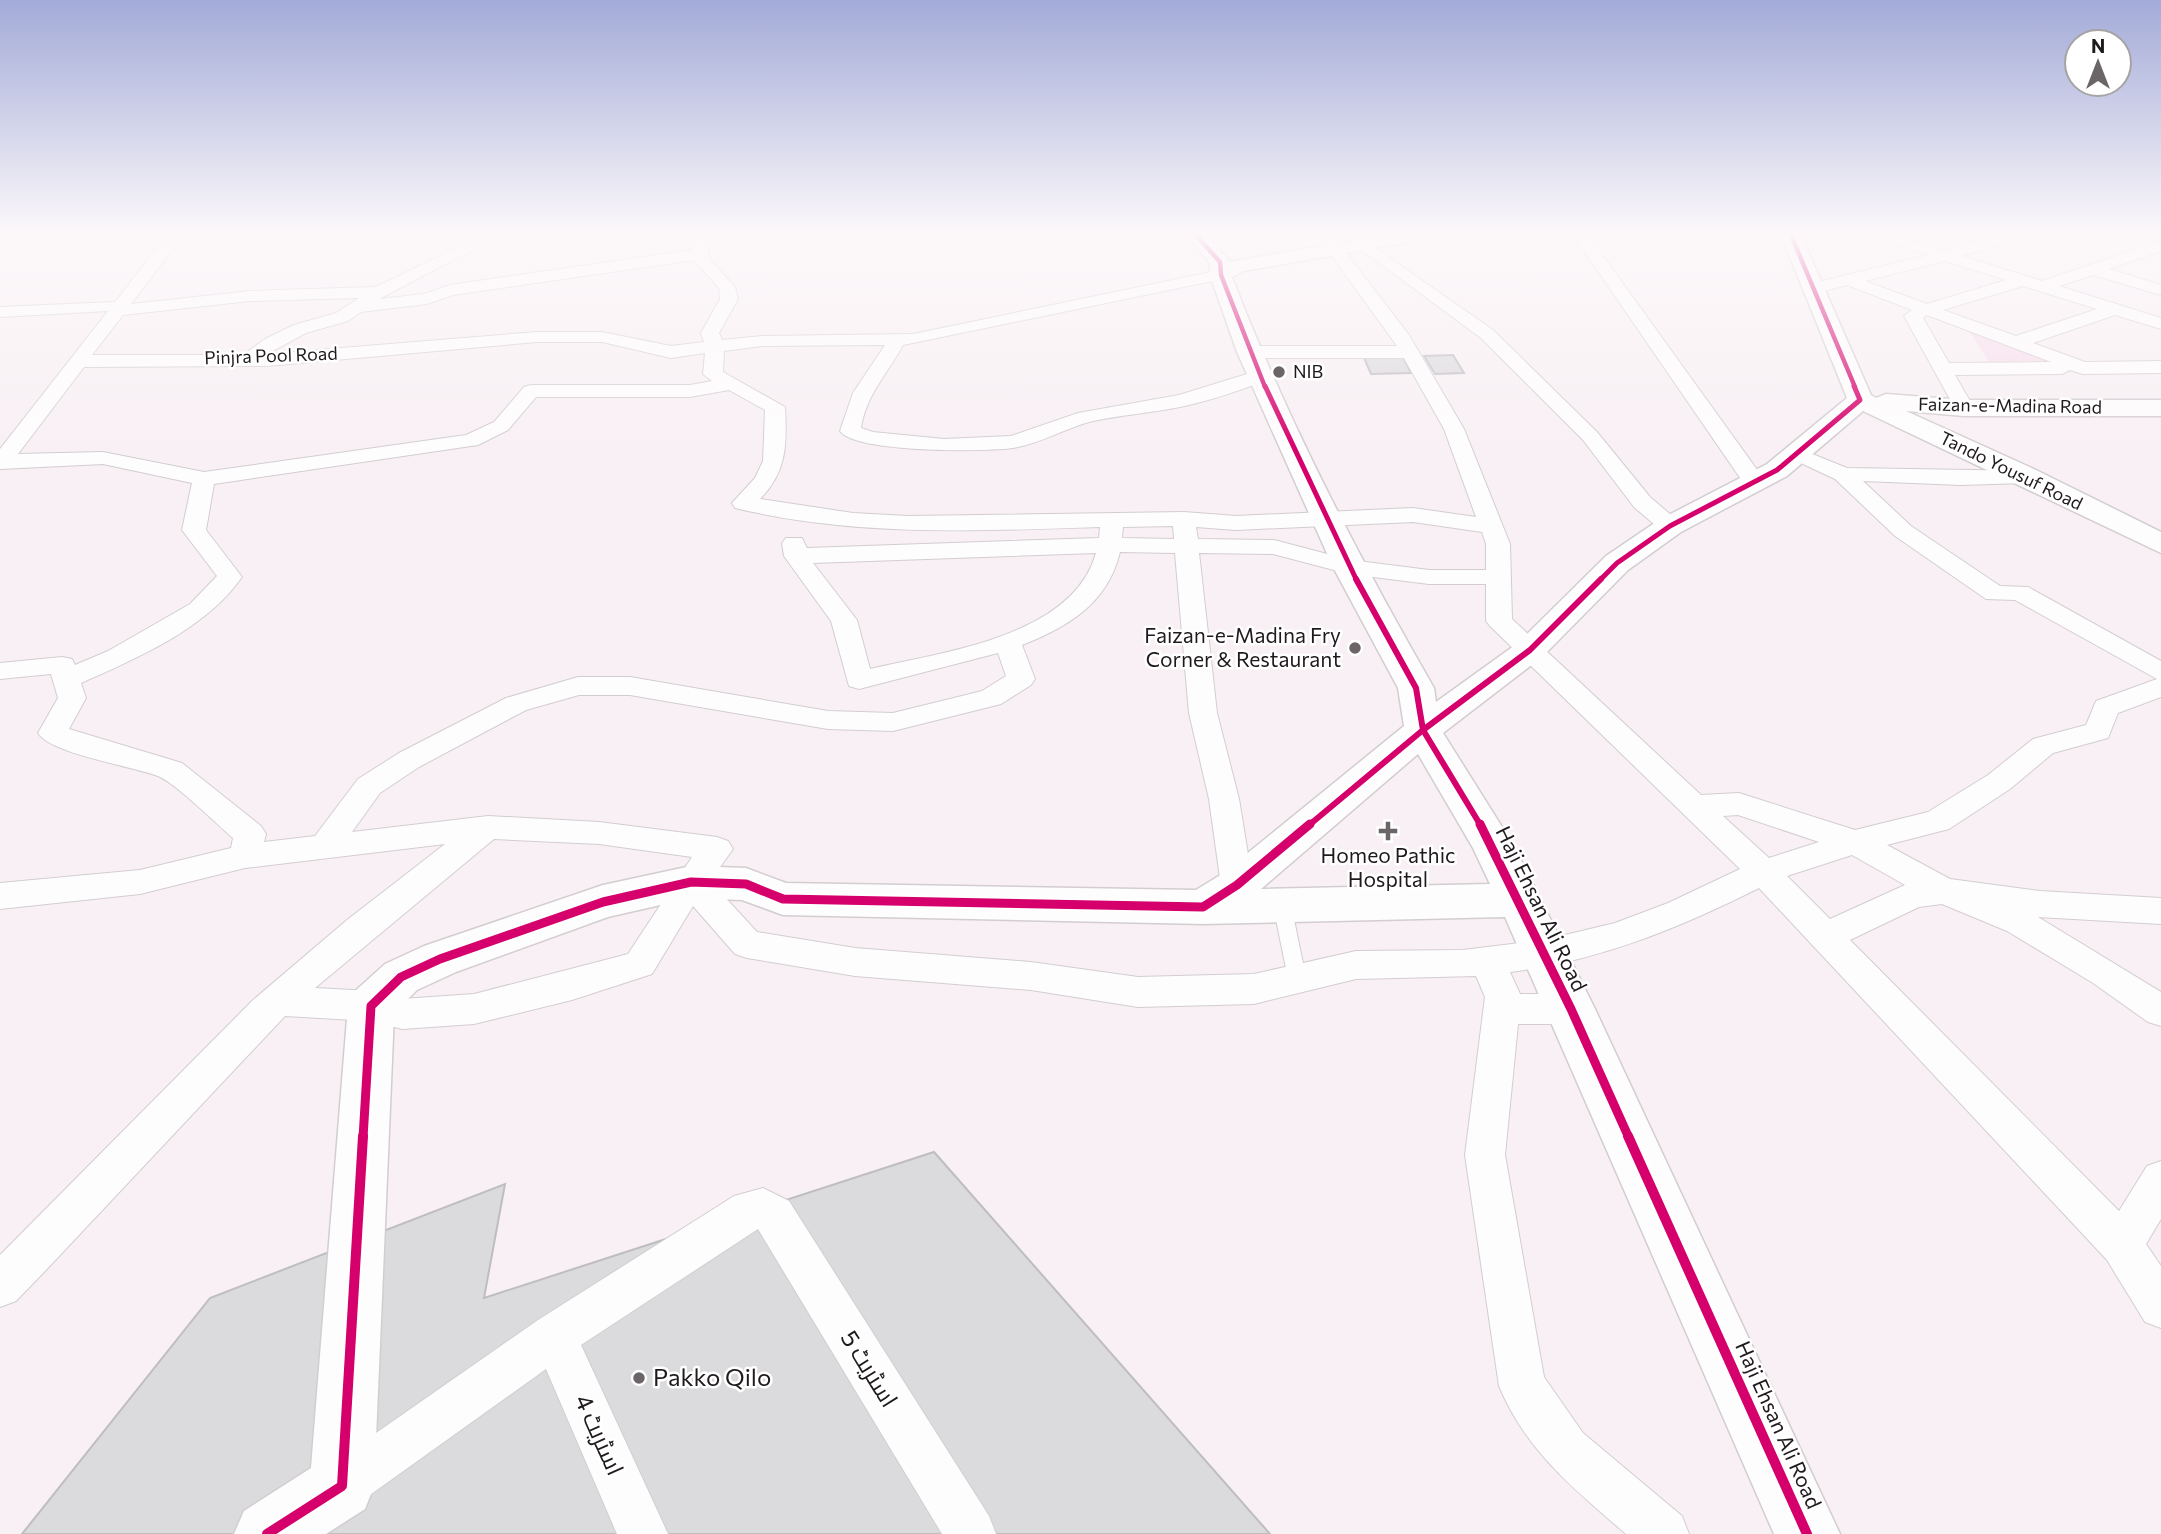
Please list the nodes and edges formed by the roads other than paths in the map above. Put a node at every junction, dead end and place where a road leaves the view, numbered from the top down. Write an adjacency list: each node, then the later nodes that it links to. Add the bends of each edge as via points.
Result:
1 (84, 307): 20 (street)
2 (112, 307): 18 (street)
3 (123, 307): 18 (street)
4 (152, 307): 18 (street)
5 (358, 307): 6 (street); 29 (street, via 271,343)
6 (362, 307)
7 (725, 307): 25 (street, via 710,333)
8 (1069, 307): 23 (street, Pinjra Pool Road)
9 (1233, 307): 30 (street, Haji Ehsan Ali Road)
10 (1383, 307): 26 (street)
11 (1442, 307): 49 (street, via 1497,342 1590,436 1642,502)
12 (1631, 307): 45 (street)
13 (1823, 307): 37 (street)
14 (1915, 307): 19 (street)
15 (1935, 307): 19 (street)
16 (2108, 307): 17 (street)
17 (2116, 309): 21 (street); 24 (street)
18 (120, 310): 28 (street)
19 (1924, 310): 22 (street); 34 (street, via 1913,316)
20 (0, 312)
21 (2161, 324)
22 (1965, 325): 24 (street); 35 (street)
23 (897, 339): 25 (street, Pinjra Pool Road, via 762,341); 30 (street, via 857,397 850,432 943,445 1013,442 1085,417 1222,390)
24 (2014, 343): 33 (street)
25 (715, 347): 29 (street, Pinjra Pool Road, via 671,352 602,337 537,337); 36 (street, via 713,374)
26 (1410, 352): 30 (street); 48 (street, via 1454,429)
27 (2161, 358): 31 (street)
28 (79, 361): 29 (street, Pinjra Pool Road); 41 (street)
29 (247, 361)
30 (1255, 364): 47 (street, Haji Ehsan Ali Road)
31 (2138, 367): 32 (street); 33 (street)
32 (2161, 367)
33 (2083, 368): 35 (street)
34 (1944, 369): 35 (street); 38 (street)
35 (1994, 369)
36 (731, 384): 44 (street, via 690,391 531,391 501,426 471,441); 46 (street, via 775,407 776,447 767,481 743,503)
37 (1860, 400): 38 (street, Faizan-e-Madina Road); 40 (street); 43 (street, Tando Yousuf Road)
38 (1964, 408): 39 (street, Faizan-e-Madina Road)
39 (2161, 408)
40 (1796, 453): 42 (street); 45 (street)
41 (1, 461): 44 (street, via 103,457)
42 (1843, 474): 43 (street); 59 (street, via 1882,515 1995,594 2019,592)
43 (2026, 476): 52 (street, Tando Yousuf Road)
44 (204, 480): 60 (street, via 194,530 230,577 199,609 117,657)
45 (1755, 483): 49 (street)
46 (768, 509): 50 (street, via 933,526); 53 (street, via 792,530)
47 (1327, 519): 48 (street, via 1413,515); 51 (street, via 1237,523); 54 (street, Haji Ehsan Ali Road)
48 (1491, 526): 55 (street, via 1498,544)
49 (1670, 526): 57 (street, via 1617,563)
50 (1111, 532): 51 (street); 53 (street); 56 (street, via 1102,572 1081,601)
51 (1186, 532): 54 (street, via 1274,547); 72 (street, via 1203,713 1224,799)
52 (2161, 544)
53 (796, 556): 56 (street, via 844,620 859,680)
54 (1349, 568): 55 (street, via 1429,577); 62 (street, Haji Ehsan Ali Road, via 1416,688)
55 (1499, 577): 57 (street, via 1499,621)
56 (1008, 643): 66 (street, via 1021,679 991,698 893,722 828,720 630,686 578,686 516,704 369,786)
57 (1530, 650): 62 (street); 63 (street)
58 (0, 671): 60 (street, via 62,666)
59 (2161, 672)
60 (66, 679): 67 (street, via 72,698 52,733 171,770 250,834)
61 (2161, 687): 65 (street, via 2106,707 2098,731 2043,746 1999,782 1938,821)
62 (1423, 730): 72 (street); 73 (street, Haji Ehsan Ali Road, via 1493,846)
63 (1693, 806): 65 (street, via 1740,804); 68 (street)
64 (488, 827): 66 (street); 69 (street, via 599,833 717,849); 80 (street, via 369,919)
65 (1856, 842): 68 (street); 70 (street)
66 (325, 846): 67 (street)
67 (245, 856): 71 (street, via 140,882)
68 (1763, 872): 76 (street); 77 (street, via 1620,935)
69 (691, 882): 72 (street, via 746,884 783,899); 79 (street, via 747,944 855,962 1031,976 1138,992 1254,989); 81 (street, via 603,902 440,959 401,977); 81 (street, via 640,964 474,1009 402,1014)
70 (1944, 891): 75 (street, via 2040,904); 76 (street, via 1913,895); 84 (street, via 2019,922)
71 (0, 895)
72 (1220, 896): 74 (street)
73 (1517, 900): 74 (street); 77 (street, Haji Ehsan Ali Road)
74 (1282, 905): 79 (lane)
75 (2161, 911)
76 (1825, 937): 86 (street)
77 (1544, 954): 78 (street); 83 (street, Haji Ehsan Ali Road)
78 (1487, 961): 79 (street, via 1356,965); 82 (street, via 1503,996)
79 (1297, 978)
80 (279, 1001): 81 (street); 87 (street)
81 (371, 1006): 90 (street)
82 (1502, 1009): 83 (street); 93 (street, via 1485,1155 1522,1386 1566,1450)
83 (1571, 1009): 94 (street, Haji Ehsan Ali Road)
84 (2161, 1011)
85 (2161, 1180): 86 (street)
86 (2122, 1245): 88 (street)
87 (0, 1285)
88 (2161, 1306)
89 (554, 1336): 90 (street); 91 (street, اسٹریٹ 4); 92 (street, اسٹریٹ 5, via 749,1210 764,1208 774,1215)
90 (307, 1515)
91 (643, 1534)
92 (971, 1534)
93 (1664, 1534)
94 (1807, 1534)

